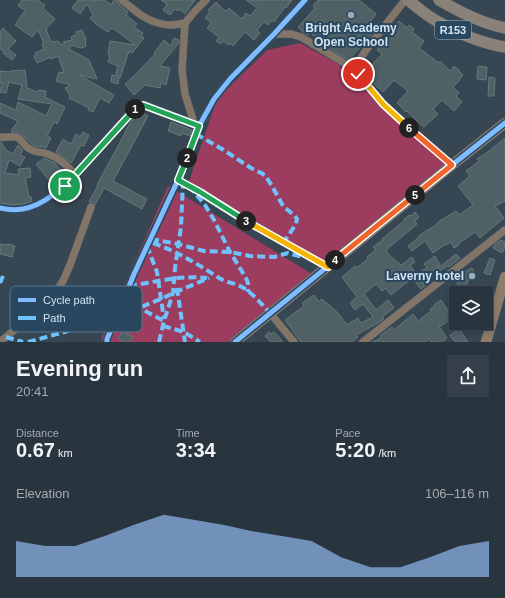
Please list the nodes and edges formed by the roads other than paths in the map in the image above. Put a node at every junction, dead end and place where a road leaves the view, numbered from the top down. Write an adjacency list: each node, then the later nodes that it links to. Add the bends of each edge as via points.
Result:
1 (122, 0): 6 (street, via 149,21 169,25)
2 (206, 0): 6 (street)
3 (305, 0): 8 (street)
4 (406, 0): 9 (main road, R153, via 434,20 461,34 481,42); 10 (street, via 366,50)
5 (439, 0): 7 (main road, R153, via 457,11)
6 (185, 24): 12 (street, via 182,70 185,94)
7 (505, 28)
8 (274, 34): 10 (street, via 301,37); 12 (street, via 218,92)
9 (505, 47)
10 (354, 70): 14 (street, via 383,104)
11 (505, 123): 14 (street)
12 (197, 125): 15 (street, via 140,105); 16 (street)
13 (0, 137): 15 (street, via 17,138 31,150 57,158)
14 (452, 165): 20 (street)
15 (75, 175): 18 (street, via 43,202 18,210)
16 (178, 180): 20 (street); 23 (street)
17 (91, 207): 22 (street)
18 (0, 208)
19 (505, 230): 31 (street)
20 (328, 267): 24 (street)
21 (505, 277): 32 (street)
22 (60, 286)
23 (129, 286)
24 (270, 313): 29 (street); 30 (street)
25 (12, 332): 27 (street)
26 (110, 332): 28 (street)
27 (0, 342)
28 (107, 342)
29 (235, 342)
30 (294, 342)
31 (363, 342)
32 (486, 342)

